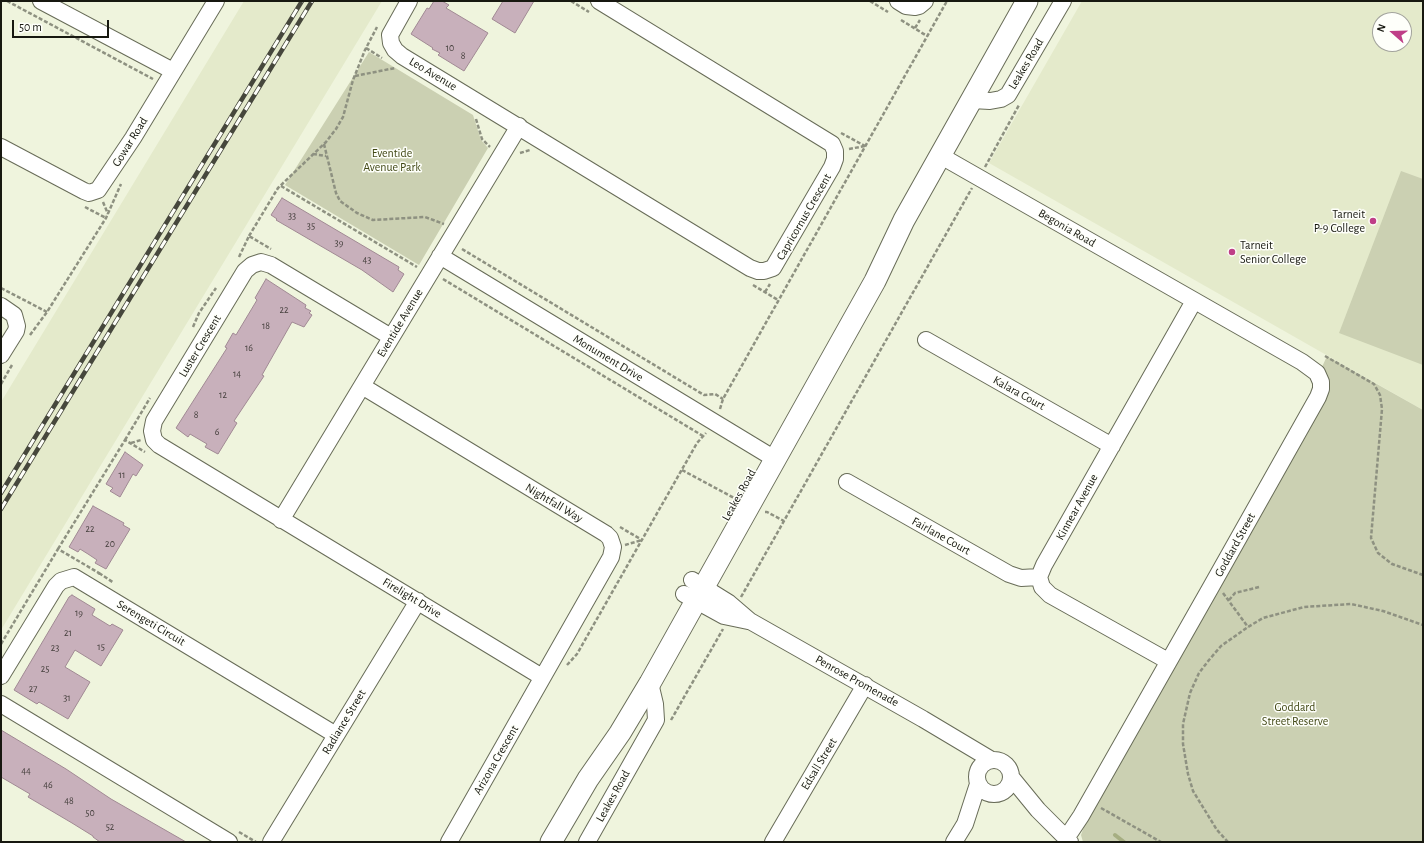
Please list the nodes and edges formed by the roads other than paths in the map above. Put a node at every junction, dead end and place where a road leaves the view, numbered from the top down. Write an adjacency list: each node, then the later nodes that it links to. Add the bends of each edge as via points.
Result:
1 (40, 1): 9 (street)
2 (216, 1): 9 (street, Gowar Road)
3 (409, 1): 11 (street, Leo Avenue, via 392,29 391,43 395,50)
4 (898, 1): 5 (street, via 906,6 915,7)
5 (925, 1)
6 (1027, 1): 10 (main road, Leakes Road)
7 (1063, 1): 10 (street, Leakes Road, via 1008,95 990,101)
8 (597, 8): 11 (street, Capricornus Crescent, via 832,144 835,151 832,167 780,260 768,270 758,271 750,268)
9 (168, 68): 12 (street, Gowar Road, via 106,180 94,192 84,191)
10 (972, 100): 13 (main road, Leakes Road)
11 (519, 126): 14 (street, Eventide Avenue)
12 (1, 147)
13 (941, 156): 15 (street, Begonia Road); 22 (main road, Leakes Road, via 904,220 875,281)
14 (446, 260): 17 (street, Eventide Avenue, via 430,273); 22 (street, Monument Drive)
15 (1194, 301): 21 (street, Kinnear Avenue); 28 (street, Goddard Street, via 1306,364 1317,373 1321,389)
16 (1, 306): 19 (street, via 14,315 17,326)
17 (391, 337): 20 (street, Eventide Avenue); 24 (street, Luster Crescent, via 271,265 256,263 245,271 154,421 152,431 154,440 159,445)
18 (926, 340): 21 (street, Kalara Court)
19 (8, 357)
20 (362, 386): 24 (street, Eventide Avenue); 30 (street, Nightfall Way, via 610,538 613,547 611,557)
21 (1112, 446): 25 (street, Kinnear Avenue)
22 (769, 455): 26 (main road, Leakes Road)
23 (847, 482): 25 (street, Fairlane Court, via 1010,574 1021,578)
24 (281, 520): 27 (street, Firelight Drive)
25 (1039, 578): 28 (street, via 1042,587 1050,596)
26 (694, 590): 31 (main road, Leakes Road); 32 (street, Penrose Promenade); 38 (main road, Leakes Road, via 616,716)
27 (418, 602): 30 (street, Firelight Drive); 34 (street, Radiance Street)
28 (1168, 662): 44 (street, Goddard Street)
29 (1, 676): 34 (street, Serengeti Circuit, via 61,581 74,577)
30 (542, 677): 46 (street, Arizona Crescent)
31 (650, 682): 38 (main road, Leakes Road, via 620,733); 48 (street, Leakes Road, via 656,720)
32 (865, 685): 35 (street, Penrose Promenade); 49 (street, Edsall Street)
33 (1, 704): 43 (street)
34 (336, 735): 45 (street, Radiance Street)
35 (962, 743): 36 (street, Penrose Promenade); 39 (street)
36 (990, 759): 37 (street, via 1005,763); 39 (street, via 980,766)
37 (1011, 776): 40 (street, via 1009,785); 41 (street)
38 (588, 779): 47 (main road, Leakes Road)
39 (977, 779): 40 (street, via 985,792); 42 (street)
40 (997, 794): 41 (street); 42 (street, via 986,801)
41 (1038, 810): 44 (street)
42 (965, 824): 50 (street)
43 (232, 836)
44 (1067, 839)
45 (271, 842)
46 (449, 842)
47 (551, 842)
48 (587, 842)
49 (772, 842)
50 (954, 842)

